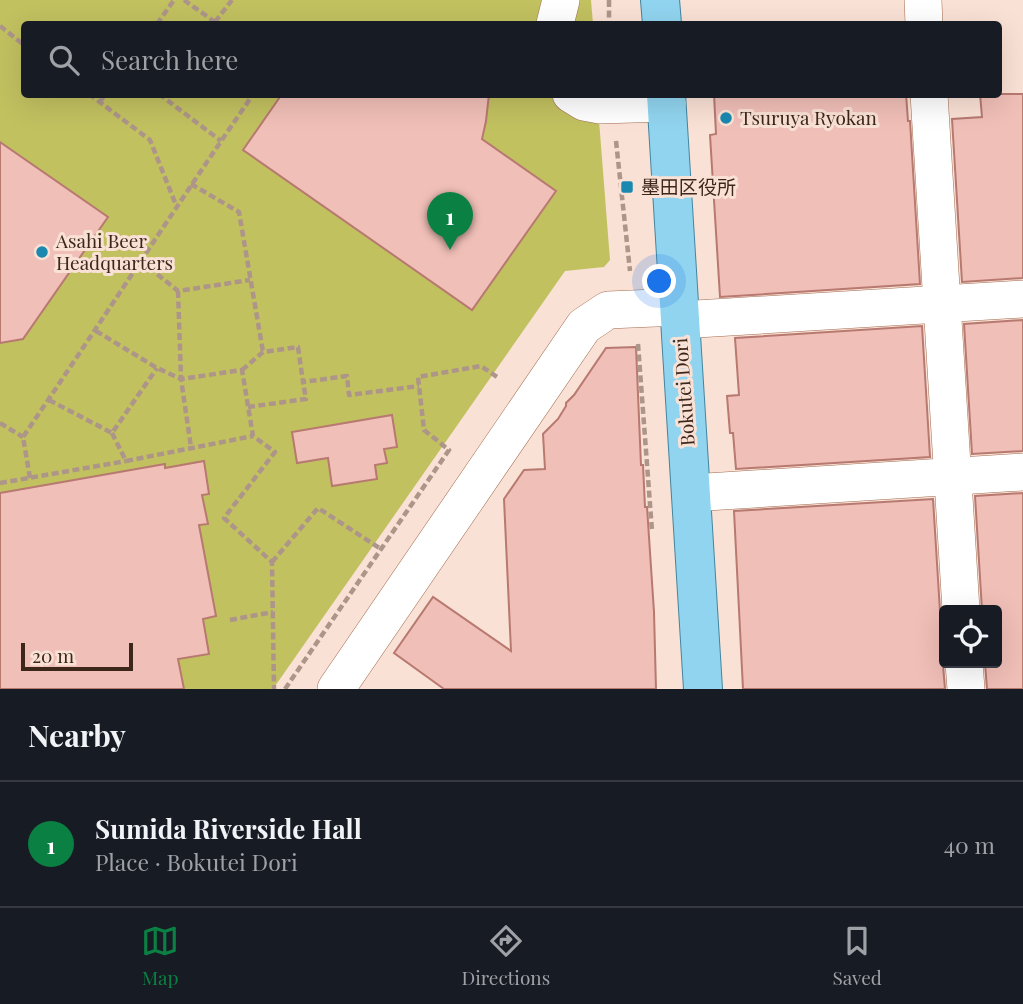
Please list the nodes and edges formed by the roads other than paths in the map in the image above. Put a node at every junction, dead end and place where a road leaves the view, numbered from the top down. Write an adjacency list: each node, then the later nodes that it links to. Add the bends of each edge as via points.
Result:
1 (561, 0): 4 (street)
2 (660, 0): 5 (main road)
3 (923, 0): 6 (street)
4 (556, 21)
5 (662, 21)
6 (924, 21)
7 (577, 98): 9 (street, via 600,105)
8 (929, 98): 11 (street)
9 (666, 99): 12 (main road, Bokutei Dori)
10 (1023, 299): 11 (street)
11 (942, 303): 12 (street); 14 (street)
12 (679, 313): 15 (main road, Bokutei Dori); 18 (street, via 608,310 584,326)
13 (1023, 472): 14 (street)
14 (953, 476): 15 (street); 16 (street)
15 (691, 493): 19 (main road, Bokutei Dori)
16 (961, 605)
17 (964, 668): 20 (street)
18 (336, 689)
19 (703, 689)
20 (966, 689)

